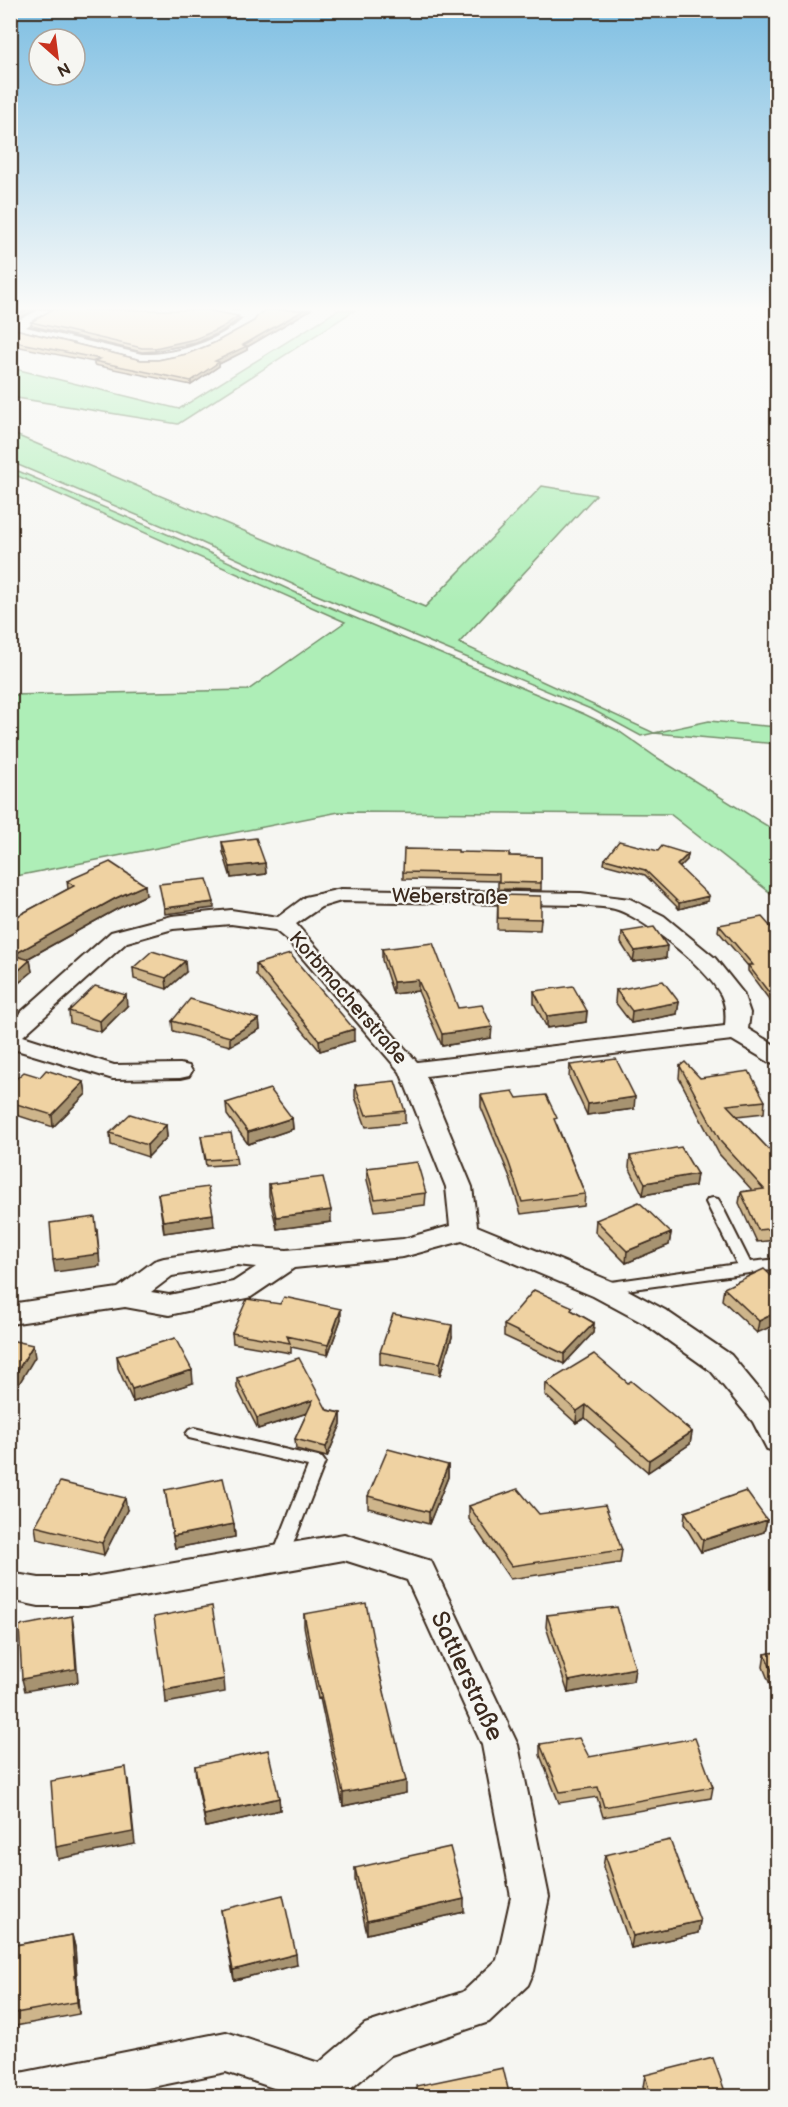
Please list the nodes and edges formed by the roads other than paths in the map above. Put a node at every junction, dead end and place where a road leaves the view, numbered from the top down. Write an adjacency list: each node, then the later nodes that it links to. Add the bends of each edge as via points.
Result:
1 (282, 924): 2 (street, Weberstraße, via 313,902 341,895 581,899 622,904 656,921 707,963 732,993 738,1012); 3 (street, Korbmacherstraße, via 231,917 172,923 119,937); 6 (street, Korbmacherstraße)
2 (736, 1032): 5 (street); 6 (street)
3 (10, 1035)
4 (10, 1040): 7 (street, via 113,1071)
5 (777, 1057)
6 (411, 1070): 9 (street, Korbmacherstraße, via 459,1187)
7 (180, 1071)
8 (712, 1202): 12 (lane)
9 (464, 1231): 10 (street, via 403,1248); 13 (street)
10 (287, 1259): 14 (street, via 237,1256 164,1268); 14 (street, via 241,1290 169,1305)
11 (777, 1264): 12 (lane)
12 (746, 1267): 13 (lane)
13 (603, 1288): 17 (street, via 655,1317 721,1364 764,1415)
14 (125, 1297): 15 (street)
15 (10, 1314)
16 (194, 1434): 18 (lane, via 317,1462)
17 (777, 1441)
18 (279, 1558): 19 (street, Sattlerstraße, via 87,1592 39,1592); 20 (street, Sattlerstraße, via 344,1547 419,1570 500,1745 530,1897 514,1971 475,2008 379,2038)
19 (10, 1586)
20 (325, 2091): 21 (street, via 226,2052)
21 (10, 2096)

